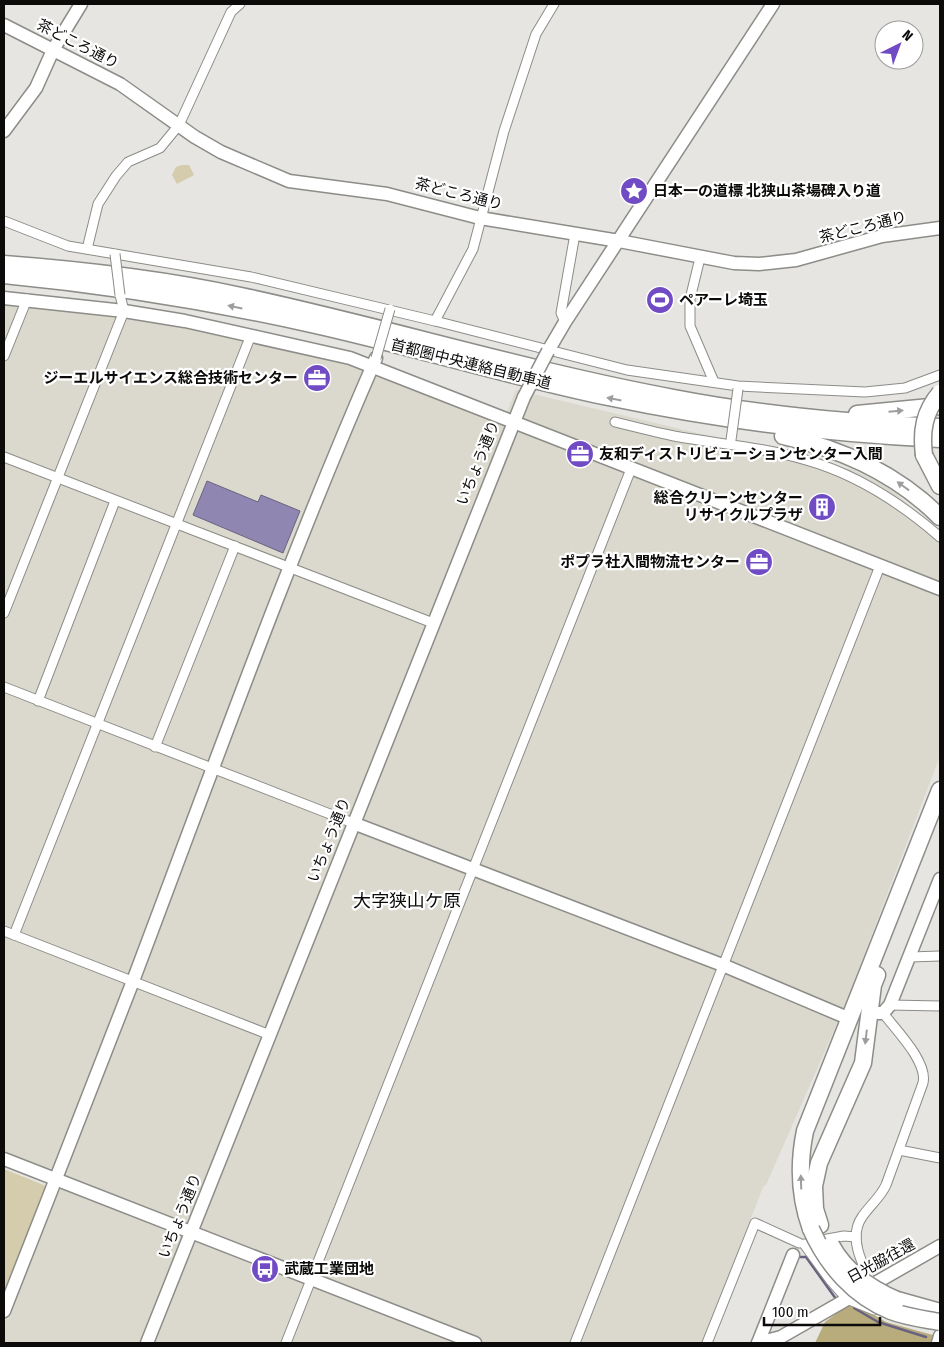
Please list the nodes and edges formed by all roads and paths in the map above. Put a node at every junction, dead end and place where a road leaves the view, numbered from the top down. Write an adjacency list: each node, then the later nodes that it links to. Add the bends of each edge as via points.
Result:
1 (81, 4): 6 (street)
2 (240, 4): 7 (street, via 231,12)
3 (554, 4): 9 (street, via 536,34)
4 (773, 4): 13 (street, いちょう通り)
5 (4, 25): 6 (street, 茶どころ通り)
6 (53, 50): 7 (street, 茶どころ通り, via 120,84); 8 (street, via 36,88)
7 (179, 125): 9 (street, 茶どころ通り, via 221,152 289,181 387,194); 14 (street, via 160,148 128,162 116,176 98,204)
8 (4, 131)
9 (480, 218): 12 (street, 茶どころ通り); 23 (street, via 473,249)
10 (4, 221): 14 (street, via 68,246)
11 (940, 228): 16 (street, 茶どころ通り, via 882,236 796,260 759,264)
12 (575, 234): 13 (street, 茶どころ通り); 24 (street, via 561,313)
13 (619, 241): 16 (street, 茶どころ通り); 24 (street, いちょう通り)
14 (87, 249): 15 (street)
15 (115, 254): 21 (street, via 251,277); 22 (street, bridge)
16 (700, 258): 30 (street, via 690,299 690,326)
17 (4, 264): 33 (highway, 首都圏中央連絡自動車道, via 112,275 238,296)
18 (4, 275): 34 (highway, 首都圏中央連絡自動車道, one-way to 18, via 235,307 164,294)
19 (4, 298): 20 (street)
20 (27, 299): 22 (street); 27 (street)
21 (390, 309): 23 (street); 28 (street, bridge)
22 (124, 311): 25 (street); 43 (street)
23 (435, 321): 26 (street)
24 (565, 322): 26 (street, いちょう通り)
25 (251, 334): 28 (street); 47 (street)
26 (548, 352): 30 (street, via 627,370); 36 (street, いちょう通り, bridge)
27 (4, 356)
28 (374, 362): 36 (street); 51 (street)
29 (940, 375): 31 (street, via 905,388 865,392)
30 (714, 382): 31 (street)
31 (738, 388): 40 (street, bridge)
32 (940, 393): 44 (highway, bridge, via 923,423 924,454)
33 (673, 398): 35 (highway, one-way to 35, via 795,413 850,414); 38 (highway, 首都圏中央連絡自動車道, via 791,416)
34 (649, 406): 39 (highway, 首都圏中央連絡自動車道, via 790,428); 46 (highway, one-way to 34, via 898,482 836,450)
35 (940, 406)
36 (513, 421): 42 (street); 54 (street, いちょう通り)
37 (615, 422): 40 (street, via 674,436)
38 (940, 427)
39 (940, 439)
40 (730, 442): 48 (street, via 807,460 859,482 908,510)
41 (4, 457): 43 (street)
42 (632, 469): 50 (street); 63 (street)
43 (56, 478): 45 (street); 53 (street)
44 (940, 486)
45 (115, 501): 47 (street); 56 (street)
46 (940, 517)
47 (175, 523): 49 (street); 57 (street)
48 (940, 537)
49 (235, 546): 51 (street); 58 (street)
50 (880, 566): 52 (street); 69 (street)
51 (289, 567): 54 (street); 59 (street)
52 (940, 589)
53 (4, 614)
54 (433, 622): 62 (street, いちょう通り)
55 (4, 687): 56 (street)
56 (38, 701): 57 (street)
57 (97, 724): 58 (street); 66 (street)
58 (155, 747): 59 (street)
59 (211, 769): 62 (street); 70 (street)
60 (940, 790): 79 (highway, one-way to 60, via 803,1209 800,1184 800,1154 805,1131)
61 (940, 809): 79 (highway, one-way to 79, via 873,985 863,1063 819,1163 814,1186)
62 (353, 824): 63 (street); 74 (street, いちょう通り)
63 (474, 872): 69 (street); 85 (street)
64 (940, 879): 68 (street)
65 (4, 931): 66 (street)
66 (14, 935): 70 (street)
67 (940, 956): 68 (street)
68 (910, 957): 72 (street)
69 (725, 966): 73 (street); 96 (street)
70 (133, 981): 74 (street); 78 (street)
71 (940, 1006): 72 (street)
72 (884, 1011): 75 (street, via 924,1073)
73 (843, 1016)
74 (270, 1035): 80 (street, いちょう通り)
75 (899, 1150): 76 (street); 81 (street, via 879,1198 862,1217)
76 (940, 1158)
77 (4, 1159): 78 (street)
78 (55, 1179): 80 (street); 88 (street)
79 (816, 1227): 89 (highway, bridge, via 839,1258 867,1284 898,1300); 90 (highway, bridge, via 827,1260 869,1300 892,1312)
80 (192, 1232): 85 (street); 93 (street, いちょう通り)
81 (856, 1237): 82 (street); 86 (street, via 863,1267)
82 (801, 1243): 84 (street); 87 (street); 97 (street, via 755,1224)
83 (940, 1246): 86 (street, 日光脇往還)
84 (792, 1255): 98 (street)
85 (311, 1279): 94 (street); 95 (street)
86 (873, 1285): 87 (street, 日光脇往還)
87 (847, 1299): 91 (street, via 888,1316); 98 (street, 日光脇往還, via 781,1337)
88 (4, 1311)
89 (940, 1312)
90 (940, 1322)
91 (940, 1329)
92 (940, 1336): 99 (street)
93 (147, 1343)
94 (286, 1343)
95 (475, 1343)
96 (575, 1343)
97 (707, 1343)
98 (758, 1343)
99 (938, 1343)

